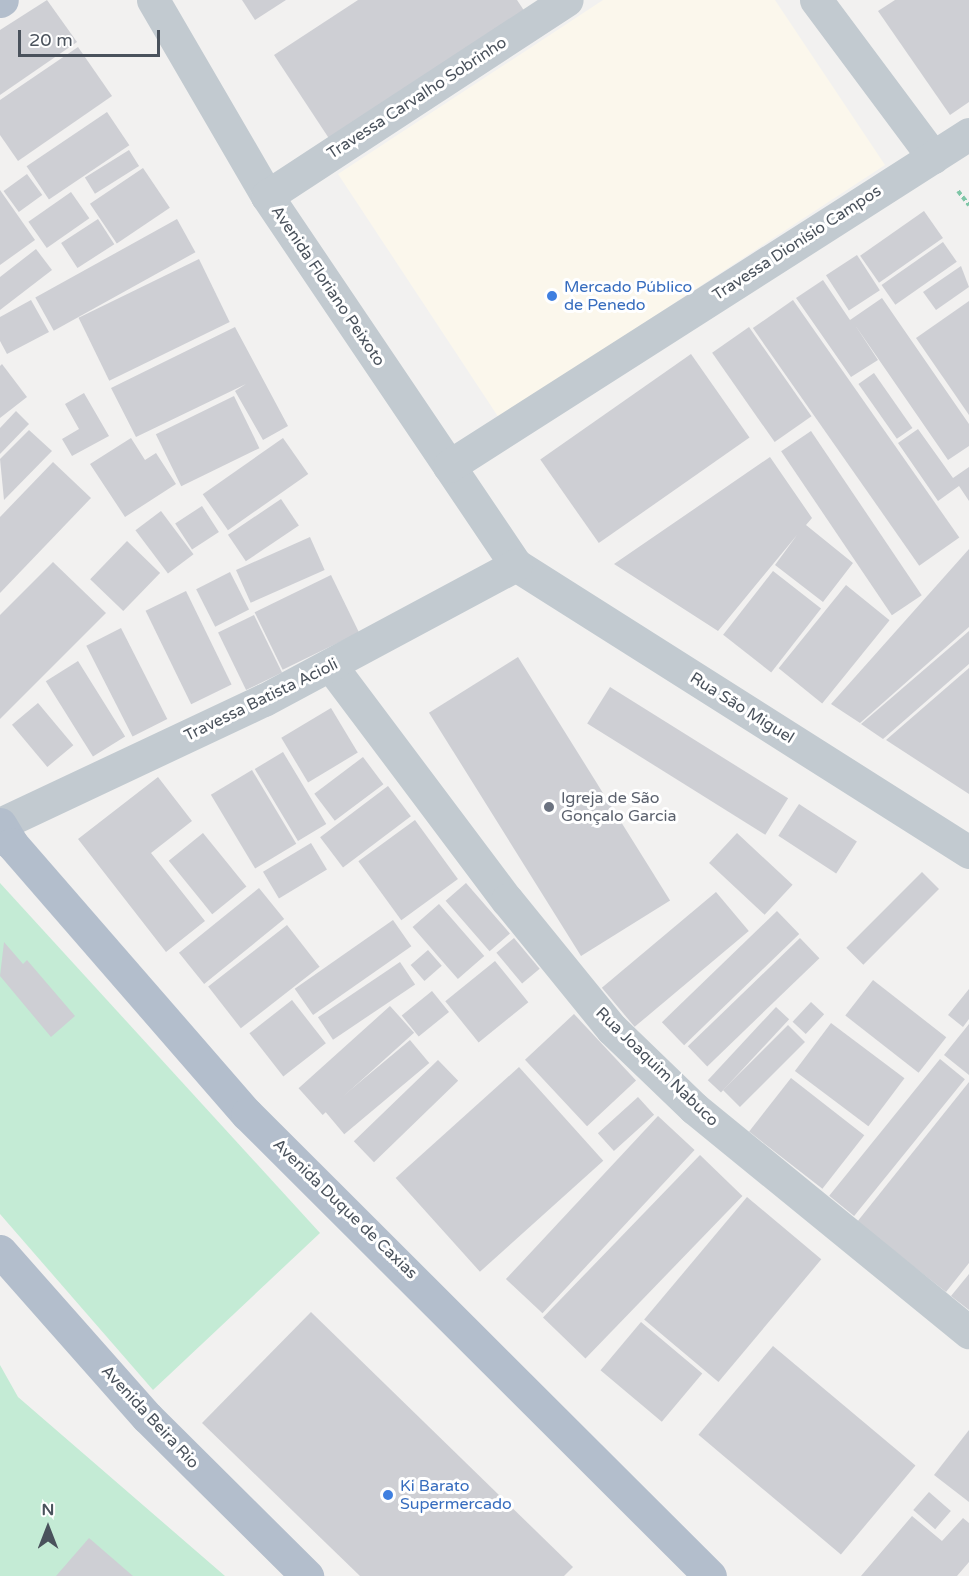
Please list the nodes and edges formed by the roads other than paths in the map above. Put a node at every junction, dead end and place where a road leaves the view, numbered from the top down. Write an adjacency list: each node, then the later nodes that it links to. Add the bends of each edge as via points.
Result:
1 (153, 0): 6 (street, Avenida Floriano Peixoto)
2 (567, 0): 6 (street, Travessa Carvalho Sobrinho)
3 (825, 3): 5 (street)
4 (969, 134): 5 (street, Travessa Dionísio Campos)
5 (933, 157): 7 (street, Travessa Dionísio Campos)
6 (267, 196): 7 (street, Avenida Floriano Peixoto)
7 (449, 466): 8 (street, Avenida Floriano Peixoto)
8 (516, 565): 9 (street, Travessa Batista Acioli); 11 (street, Rua São Miguel)
9 (331, 666): 10 (street, Travessa Batista Acioli); 13 (street, Rua Joaquim Nabuco, via 507,900 612,1029 694,1108)
10 (4, 841): 15 (main road, Avenida Duque de Caxias, via 247,1114)
11 (969, 852)
12 (0, 1251): 14 (main road, Avenida Beira Rio, via 147,1417)
13 (969, 1332)
14 (307, 1576)
15 (710, 1576)

